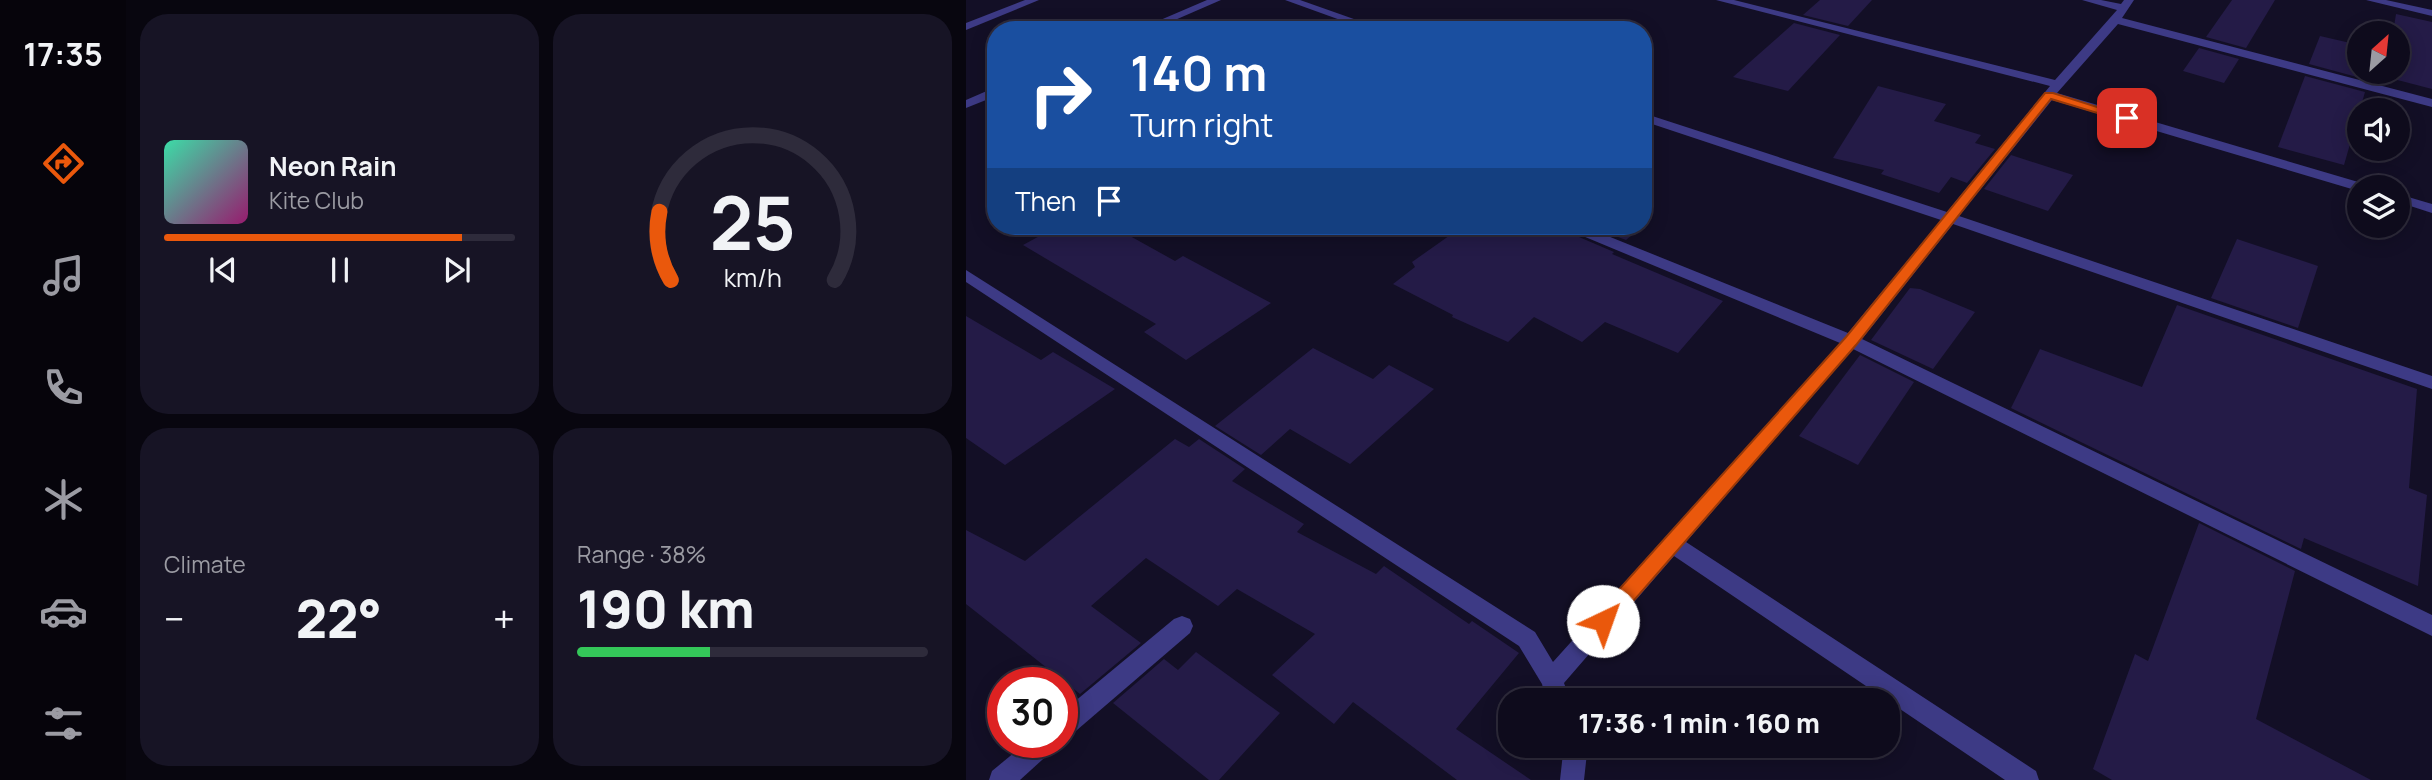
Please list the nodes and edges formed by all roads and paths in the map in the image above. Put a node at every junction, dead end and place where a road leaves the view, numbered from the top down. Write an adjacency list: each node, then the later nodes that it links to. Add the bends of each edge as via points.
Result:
1 (1034, 0): 11 (street)
2 (1216, 0): 9 (street)
3 (1290, 0): 10 (street)
4 (1721, 0): 12 (street)
5 (2087, 0): 7 (street)
6 (2371, 0): 8 (street)
7 (2123, 9): 12 (street); 14 (street)
8 (2432, 13)
9 (1164, 21)
10 (1353, 21)
11 (966, 27)
12 (2053, 89): 17 (street); 20 (street)
13 (987, 95): 15 (street)
14 (2432, 103)
15 (966, 104)
16 (1652, 120): 20 (street)
17 (2347, 183)
18 (2410, 202): 19 (street)
19 (2432, 209)
20 (1950, 218): 23 (street); 24 (street)
21 (1593, 235): 23 (street)
22 (966, 275): 28 (street, via 1527,639)
23 (1851, 341): 25 (street); 27 (street)
24 (2432, 383)
25 (1672, 544): 28 (street); 35 (street)
26 (1182, 626): 30 (street)
27 (2432, 626)
28 (1552, 680): 29 (street)
29 (1554, 688)
30 (1078, 714)
31 (1026, 758): 33 (street)
32 (1574, 758): 34 (street)
33 (1001, 780)
34 (1572, 780)
35 (2027, 780)

